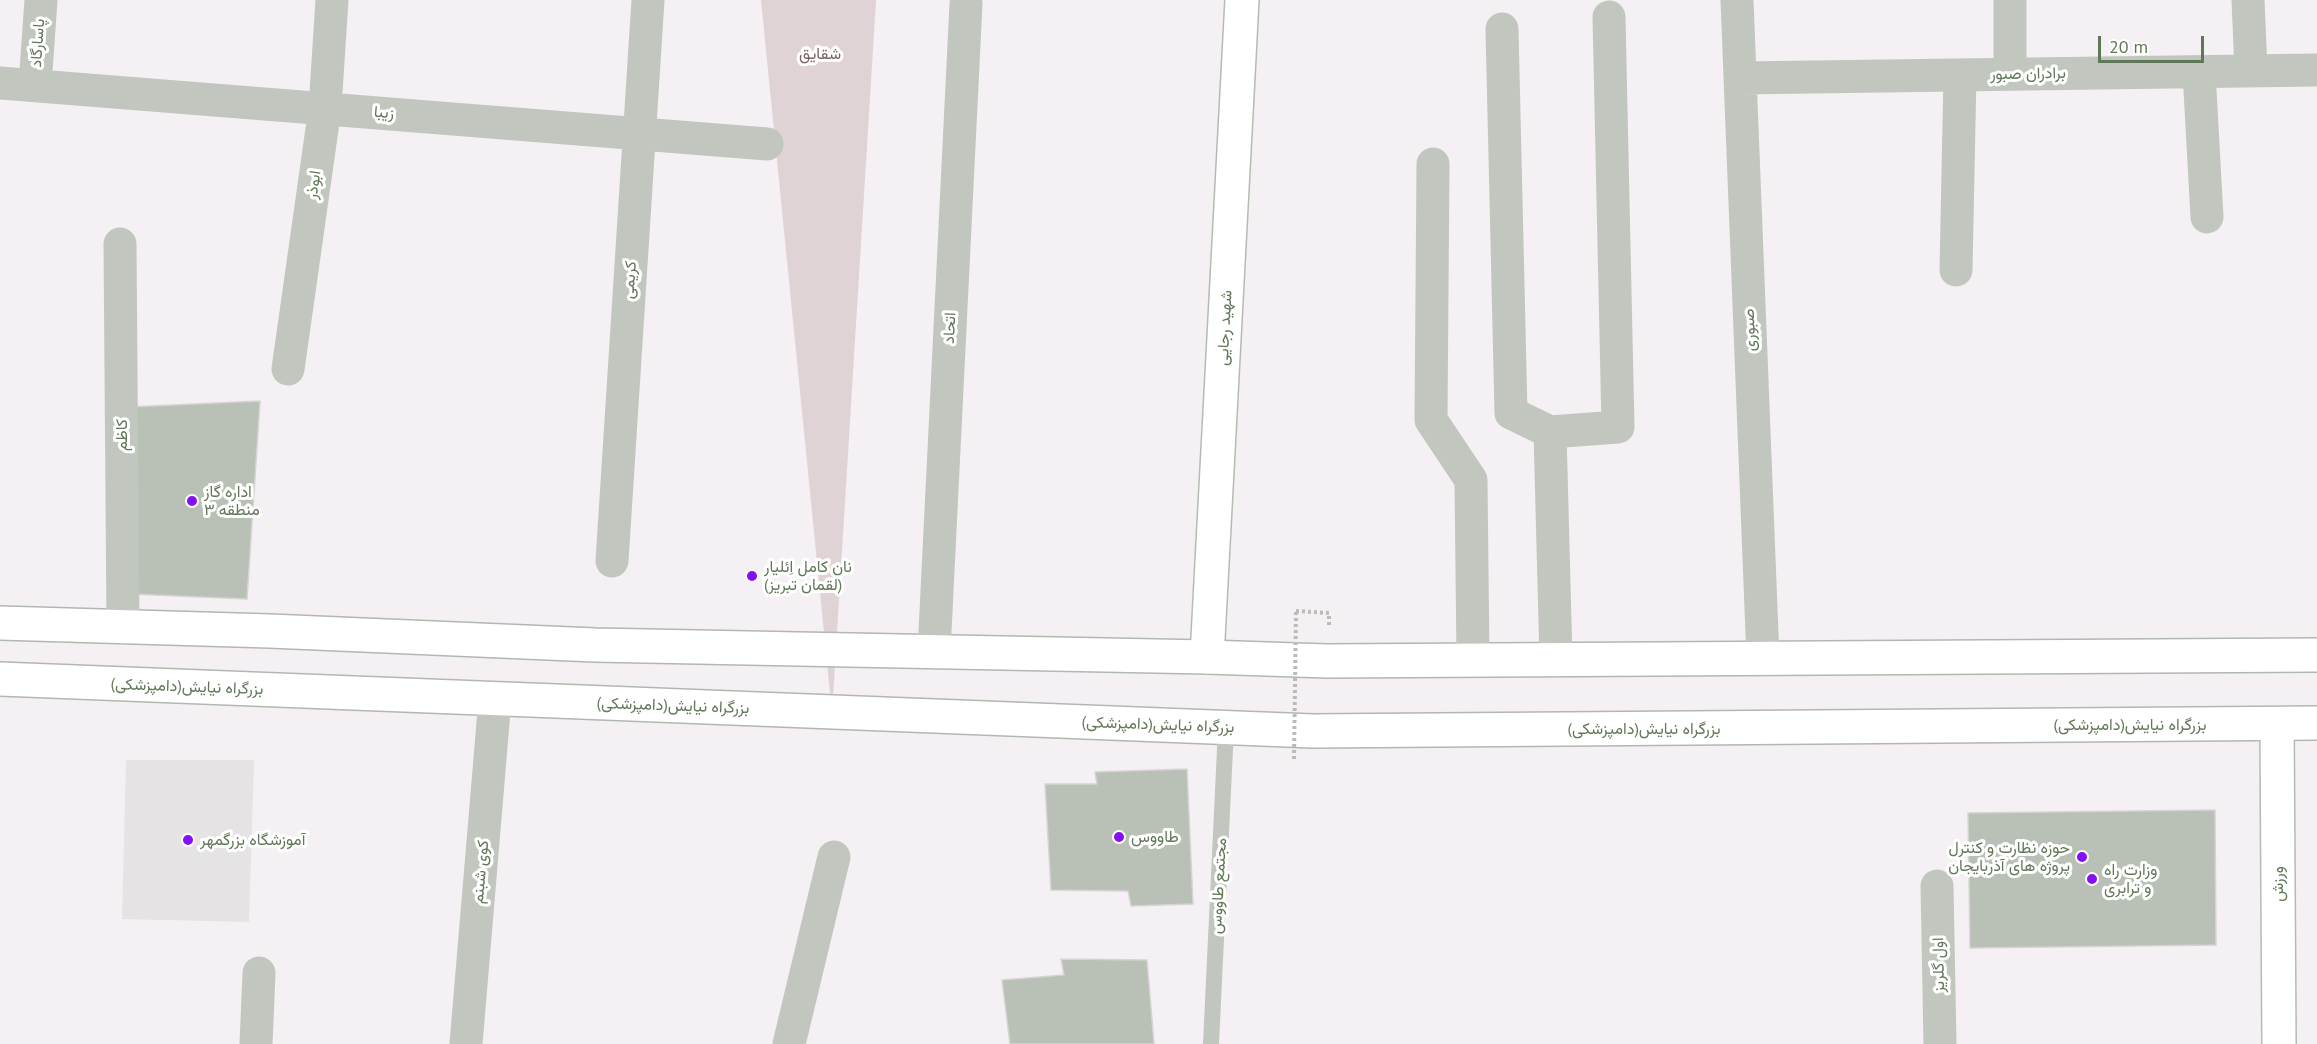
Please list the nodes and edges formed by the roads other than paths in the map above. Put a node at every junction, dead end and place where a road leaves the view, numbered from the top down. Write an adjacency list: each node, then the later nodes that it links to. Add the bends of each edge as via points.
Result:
1 (41, 0): 18 (street, پاسارگاد)
2 (332, 0): 19 (street, ابوذر)
3 (648, 0): 20 (street, کریمی)
4 (1242, 0): 33 (main road, شهید رجایی)
5 (1737, 0): 16 (street, صبوری)
6 (2010, 0): 14 (street)
7 (2248, 0): 12 (street)
8 (966, 4): 31 (street, اتحاد)
9 (1609, 17): 27 (street, via 1617,427)
10 (1502, 29): 27 (street, via 1511,413)
11 (2317, 70): 12 (street, برادران صبور)
12 (2251, 71): 13 (street, برادران صبور)
13 (2199, 72): 14 (street, برادران صبور); 23 (street)
14 (2010, 74): 15 (street, برادران صبور)
15 (1960, 75): 16 (street, برادران صبور); 25 (street)
16 (1740, 78): 34 (street, صبوری)
17 (0, 83): 18 (street, زیبا)
18 (35, 86): 19 (street, زیبا)
19 (325, 108): 20 (street, زیبا); 26 (street, ابوذر)
20 (639, 133): 21 (street, زیبا); 28 (street, کریمی)
21 (767, 144)
22 (1433, 164): 35 (street, via 1431,420 1471,480)
23 (2206, 217)
24 (120, 244): 30 (street, کاظم)
25 (1956, 270)
26 (288, 369)
27 (1550, 432): 36 (street)
28 (612, 561)
29 (0, 623): 30 (main road)
30 (123, 627): 31 (main road, via 595,645)
31 (934, 652): 33 (main road)
32 (2317, 655): 34 (main road)
33 (1207, 657): 35 (main road)
34 (1763, 659): 36 (main road)
35 (1473, 660): 36 (main road)
36 (1556, 660)
37 (0, 679): 38 (main road, بزرگراه نیایش(دامپزشکی))
38 (495, 699): 41 (main road, بزرگراه نیایش(دامپزشکی)); 46 (street, کوی شبنم)
39 (2317, 723): 40 (main road, بزرگراه نیایش(دامپزشکی))
40 (2277, 724): 41 (main road, بزرگراه نیایش(دامپزشکی), via 1312,731); 50 (main road, ورزش)
41 (1226, 728): 48 (lane, مجتمع طاووس)
42 (834, 857): 47 (street)
43 (1937, 886): 49 (street, اول گلریز)
44 (259, 973): 45 (street)
45 (256, 1044)
46 (466, 1044)
47 (789, 1044)
48 (1211, 1044)
49 (1940, 1044)
50 (2279, 1044)

